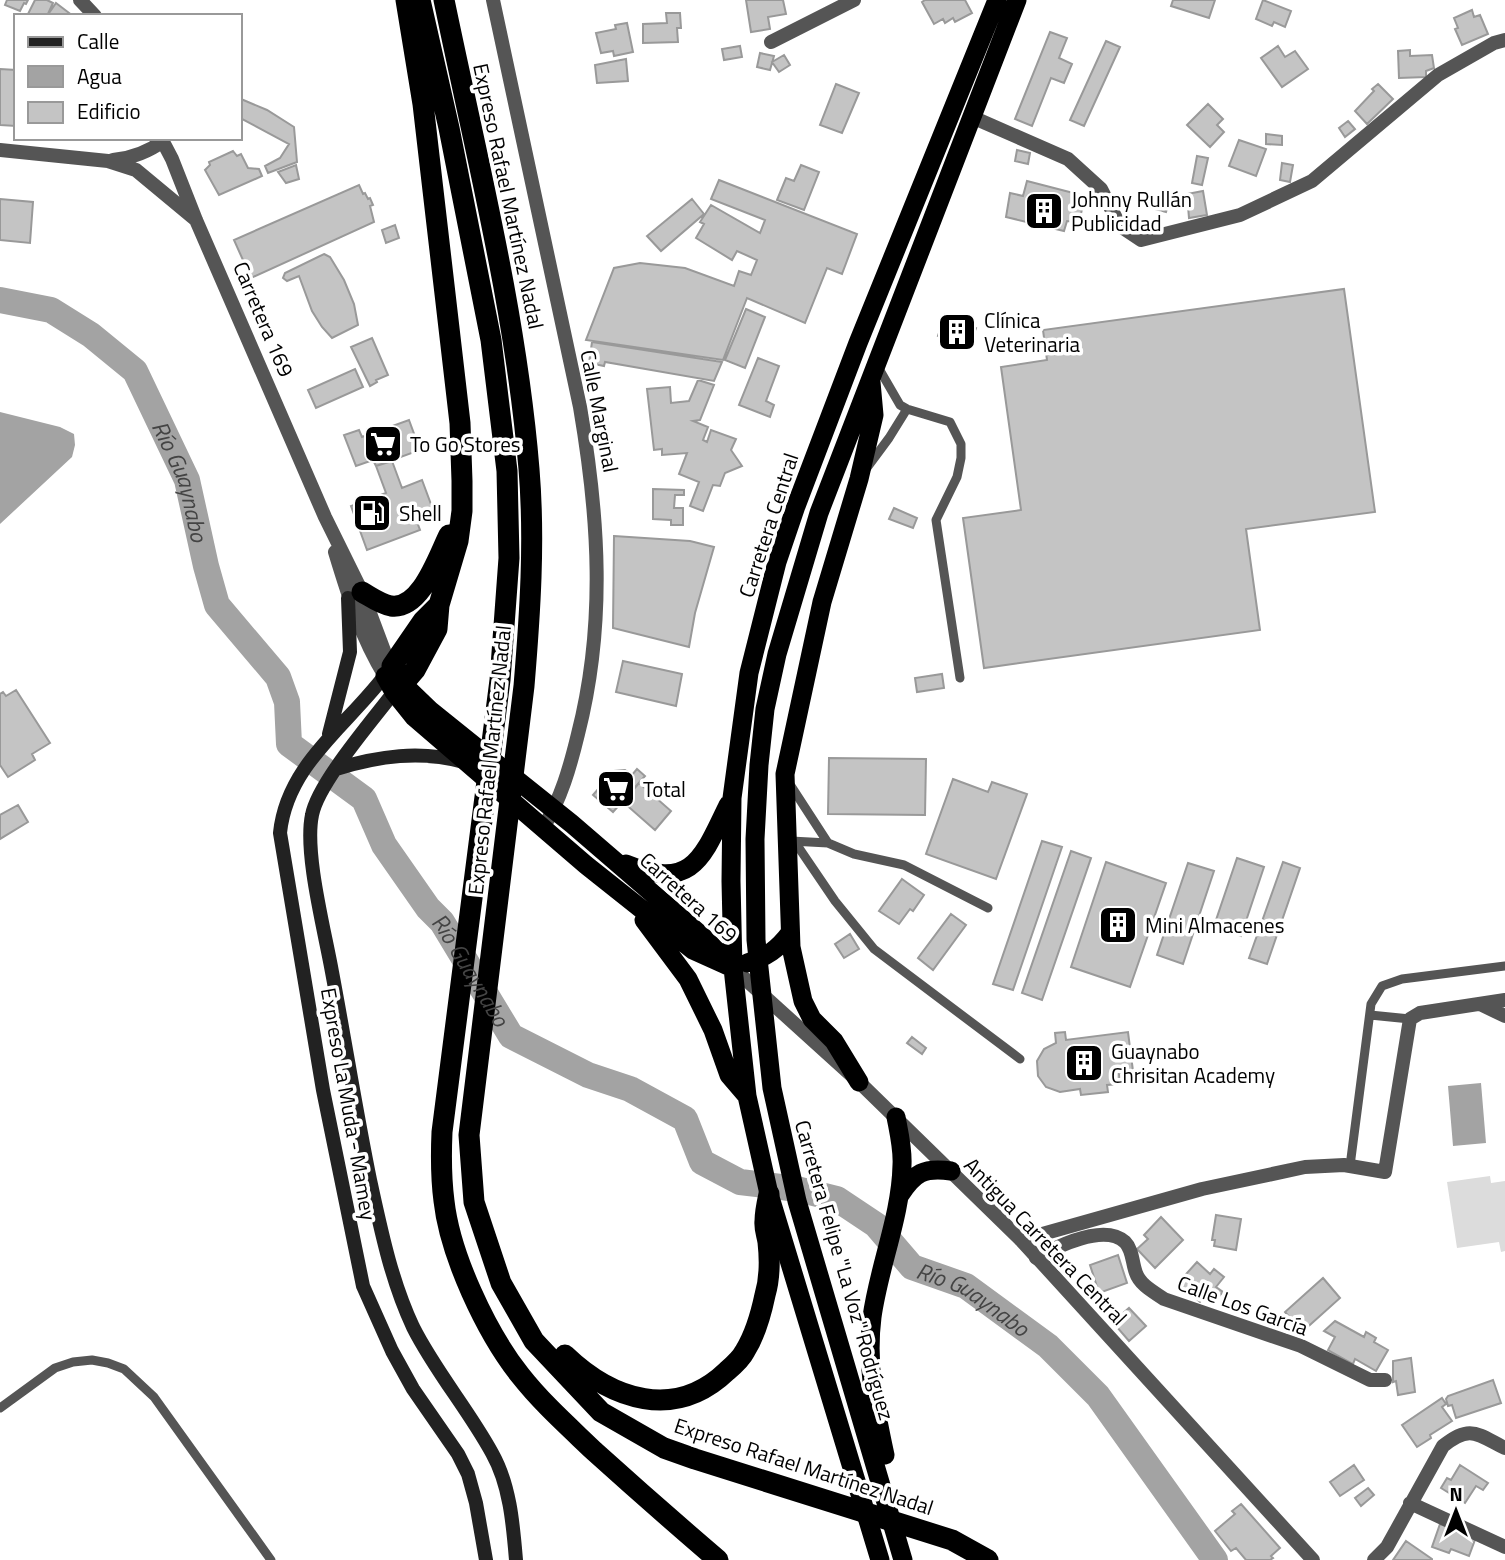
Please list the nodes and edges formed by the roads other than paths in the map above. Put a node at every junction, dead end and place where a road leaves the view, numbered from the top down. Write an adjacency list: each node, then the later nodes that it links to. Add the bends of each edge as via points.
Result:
1 (80, 0): 10 (street)
2 (406, 0): 21 (highway, via 423,104 460,423)
3 (420, 0): 64 (highway, Expreso Rafael Martínez Nadal, via 491,340 507,471 509,558 500,680 442,1132 444,1204 456,1251 484,1321 519,1374 550,1409)
4 (444, 0): 55 (highway, Expreso Rafael Martínez Nadal, via 516,350 529,470 530,619 524,686 469,1136 474,1202 501,1283)
5 (493, 0): 30 (street, Calle Marginal, via 580,407 596,521 595,638 586,704)
6 (853, 0): 9 (street)
7 (1017, 0): 13 (highway)
8 (992, 4): 29 (highway, Carretera Central, via 788,528 749,673)
9 (825, 7): 12 (street)
10 (93, 14)
11 (1505, 40): 13 (street, via 1438,75 1312,181 1240,215 1141,240 1120,226 1101,189 1068,159)
12 (771, 42)
13 (972, 117): 18 (highway)
14 (162, 140): 16 (street, via 146,152); 17 (street, Carretera 169)
15 (0, 150): 16 (street)
16 (108, 161): 17 (street, via 136,170)
17 (197, 220): 22 (street, Carretera 169)
18 (873, 370): 19 (lane); 20 (highway, via 874,415); 66 (highway, Carretera Felipe "La Voz" Rodríguez, via 819,513 765,709 755,861 756,940 772,1088 797,1201)
19 (907, 410): 20 (lane); 23 (lane, via 950,422 961,444 957,477 936,520)
20 (859, 479): 28 (highway, via 822,603)
21 (462, 511): 22 (highway, via 424,586 410,602 392,606); 24 (highway, via 439,605 423,621)
22 (355, 595): 24 (street, Carretera 169); 25 (main road, via 350,652)
23 (960, 678)
24 (393, 679): 25 (main road, Expreso La Muda - Mamey); 26 (highway, Carretera 169, via 414,717); 27 (main road, Expreso La Muda - Mamey, via 377,715); 30 (highway, Carretera 169)
25 (328, 739): 62 (main road, Expreso La Muda - Mamey, via 297,778 286,800 279,833 339,1177 363,1286 392,1352 468,1474)
26 (469, 764): 27 (main road, via 395,755); 31 (highway, Carretera 169)
27 (336, 769): 63 (main road, Expreso La Muda - Mamey, via 312,813 312,845 385,1248 414,1327 492,1454 513,1517)
28 (785, 774): 32 (highway); 33 (lane)
29 (732, 798): 34 (highway, via 707,849 689,869 668,875 648,873); 39 (highway, Carretera Central)
30 (554, 810): 31 (street, Calle Marginal); 34 (highway, Carretera 169)
31 (543, 828): 35 (highway, Carretera 169)
32 (786, 840): 33 (lane); 37 (highway); 45 (lane, via 799,848 874,950)
33 (828, 843): 36 (lane, via 854,854 904,864)
34 (611, 857): 39 (highway, Carretera 169)
35 (635, 904): 39 (highway, Carretera 169, via 693,950); 47 (highway, via 688,979 729,1075)
36 (988, 908)
37 (790, 933): 39 (highway, via 765,958); 46 (highway, via 803,1001)
38 (1505, 966): 42 (lane, via 1392,982 1382,986)
39 (733, 968): 46 (street, Antigua Carretera Central); 47 (highway, Carretera Central)
40 (1505, 1000): 41 (street)
41 (1480, 1004): 43 (street); 44 (street, via 1420,1013)
42 (1370, 1015): 44 (lane); 49 (lane)
43 (1505, 1016)
44 (1410, 1019): 49 (street, via 1385,1172)
45 (1020, 1059)
46 (859, 1082): 48 (street, Antigua Carretera Central)
47 (747, 1096): 51 (highway)
48 (896, 1117): 50 (street, Antigua Carretera Central); 52 (highway, via 902,1164)
49 (1350, 1166): 53 (street, via 1306,1167 1202,1189)
50 (951, 1171): 52 (highway, via 923,1172 911,1178); 53 (street, Antigua Carretera Central)
51 (769, 1194): 55 (highway, via 764,1223 770,1268 753,1335 740,1359 704,1389 658,1401 604,1387); 65 (highway)
52 (899, 1196): 67 (highway, via 872,1319 870,1368 886,1461)
53 (1021, 1240): 54 (street, Antigua Carretera Central)
54 (1036, 1258): 56 (street, Calle Los García, via 1086,1237 1114,1236 1125,1241 1144,1286 1164,1300 1301,1346 1370,1380); 69 (street, Antigua Carretera Central)
55 (516, 1309): 68 (highway, Expreso Rafael Martínez Nadal, via 534,1341 601,1412 664,1448 930,1532)
56 (1385, 1380)
57 (0, 1408): 61 (lane, via 55,1368 73,1362 92,1360 124,1369 154,1397)
58 (1505, 1448): 59 (street, via 1470,1432 1457,1435 1443,1446)
59 (1410, 1503): 60 (street); 70 (street, via 1387,1547)
60 (1505, 1547)
61 (271, 1560)
62 (486, 1560)
63 (516, 1560)
64 (718, 1560)
65 (880, 1560)
66 (903, 1560)
67 (915, 1560)
68 (988, 1560)
69 (1313, 1560)
70 (1374, 1560)

